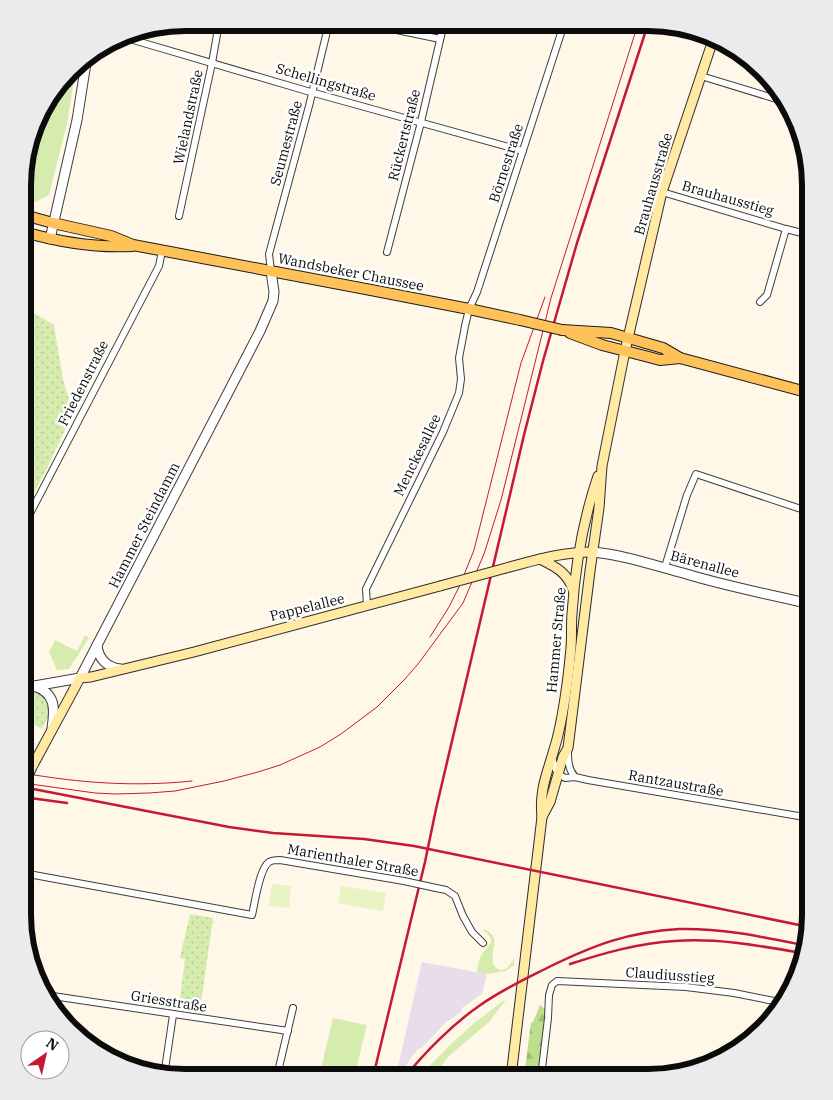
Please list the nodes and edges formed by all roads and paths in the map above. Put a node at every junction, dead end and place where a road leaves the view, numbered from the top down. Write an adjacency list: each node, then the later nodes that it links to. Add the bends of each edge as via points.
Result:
1 (218, 31): 9 (street, Wielandstraße)
2 (327, 31): 12 (street, Seumestraße)
3 (402, 31): 6 (street)
4 (442, 31): 6 (street, Rückertstraße)
5 (562, 31): 15 (street, Börnestraße)
6 (440, 39): 14 (street, Rückertstraße)
7 (134, 40): 9 (street, Schellingstraße)
8 (711, 45): 11 (main road, Brauhausstraße)
9 (212, 63): 12 (street, Schellingstraße); 17 (street, Wielandstraße)
10 (85, 68): 19 (street, via 77,120)
11 (701, 76): 13 (street); 16 (main road, Brauhausstraße)
12 (312, 92): 14 (street, Schellingstraße); 27 (street, Seumestraße, via 269,254)
13 (775, 99)
14 (421, 122): 15 (street, Schellingstraße); 26 (street, Rückertstraße)
15 (523, 150): 29 (street, Börnestraße)
16 (662, 192): 20 (street, Brauhausstieg); 31 (main road, Brauhausstraße)
17 (179, 216)
18 (31, 217): 19 (main road, Wandsbeker Chaussee)
19 (53, 223): 23 (street); 24 (main road, Wandsbeker Chaussee, via 111,236)
20 (786, 228): 21 (street, Brauhausstieg); 28 (street, Brauhausstieg, via 767,295)
21 (802, 233)
22 (31, 234): 23 (main road, Wandsbeker Chaussee)
23 (50, 239): 24 (main road, Wandsbeker Chaussee, via 109,247)
24 (133, 246): 25 (main road, Wandsbeker Chaussee)
25 (162, 251): 27 (main road, Wandsbeker Chaussee); 37 (street, Friedenstraße, via 159,266)
26 (387, 252)
27 (271, 270): 29 (main road, Wandsbeker Chaussee); 45 (street, Hammer Steindamm, via 273,301 260,331)
28 (760, 302)
29 (469, 309): 30 (main road, Wandsbeker Chaussee, bridge); 44 (street, Menckesallee, via 458,358 459,393 366,589)
30 (562, 330): 31 (main road, via 606,332); 32 (main road)
31 (628, 338): 32 (main road, Brauhausstraße); 33 (main road, via 663,348)
32 (624, 351): 33 (main road, via 660,360); 35 (main road, Hammer Straße)
33 (680, 358): 34 (main road)
34 (802, 391)
35 (602, 466): 38 (main road, Hammer Straße, via 590,499); 39 (main road, Hammer Straße)
36 (802, 509): 41 (street, via 696,474)
37 (31, 512)
38 (579, 552): 39 (main road, Pappelallee); 40 (main road, Pappelallee); 42 (main road, Hammer Straße)
39 (593, 552): 41 (street, Bärenallee); 50 (main road, Hammer Straße)
40 (540, 559): 42 (main road, via 562,571); 44 (main road, Pappelallee, bridge)
41 (665, 568): 43 (street, Bärenallee)
42 (574, 593): 51 (main road, Hammer Straße, via 568,676)
43 (801, 602)
44 (368, 606): 46 (main road, Pappelallee)
45 (97, 645): 46 (street, via 98,653 106,663); 47 (street, Hammer Steindamm)
46 (121, 669): 47 (main road, Pappelallee)
47 (80, 678): 48 (street); 49 (main road, Hammer Steindamm)
48 (33, 686): 49 (street, via 42,689 52,701)
49 (52, 728): 52 (main road, Hammer Steindamm, bridge)
50 (568, 748): 53 (main road, Hammer Straße); 54 (street, Hammer Straße, via 569,766)
51 (552, 755): 53 (street); 56 (main road, Hammer Straße, via 542,790)
52 (31, 769)
53 (558, 774): 54 (street, Rantzaustraße, via 565,778); 56 (main road, Hammer Straße)
54 (575, 777): 55 (street, Rantzaustraße)
55 (801, 816)
56 (542, 817): 66 (main road, Hammer Straße)
57 (31, 874): 58 (street, Marienthaler Straße, bridge, via 252,915 264,867 273,860 290,861 446,890 455,896 472,932)
58 (483, 943)
59 (54, 995): 62 (street, Griesstraße)
60 (775, 1001): 67 (street, Claudiusstieg, via 686,987 557,982 552,985 549,995)
61 (293, 1008): 63 (street)
62 (173, 1014): 63 (street, Griesstraße); 64 (street)
63 (288, 1031): 65 (street)
64 (165, 1067)
65 (279, 1069)
66 (512, 1069)
67 (542, 1069)

